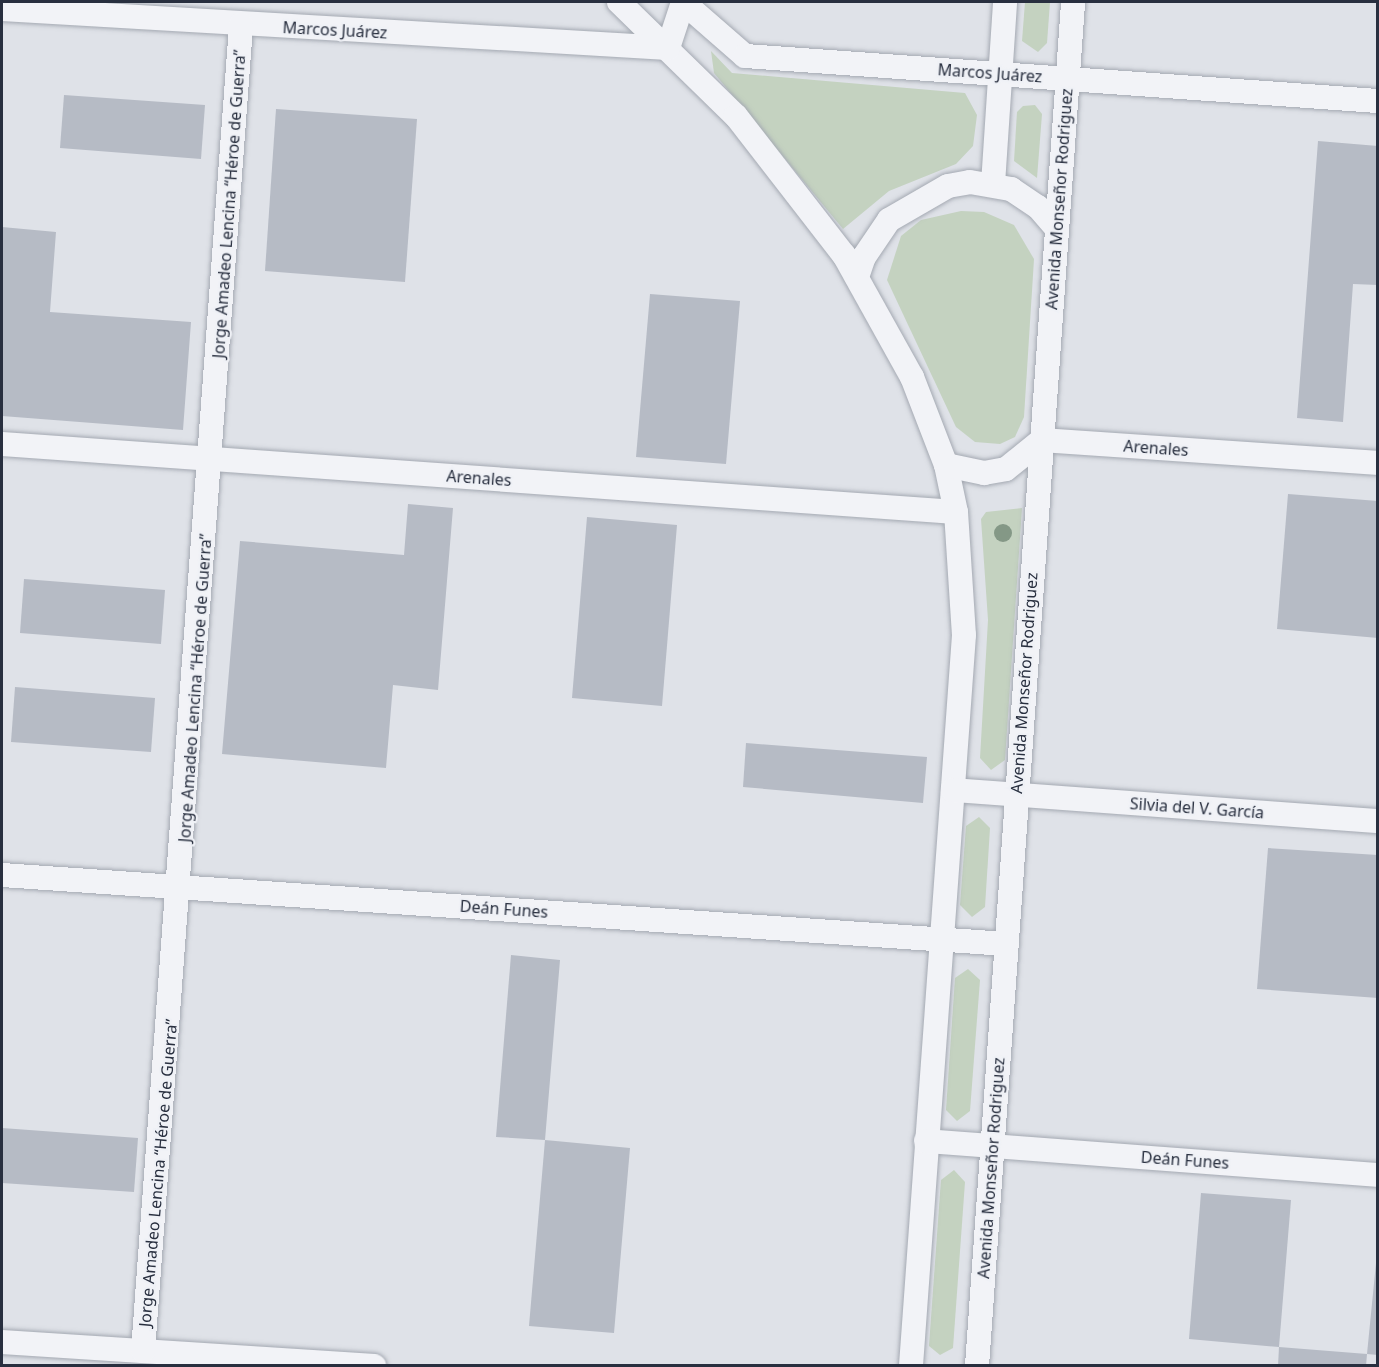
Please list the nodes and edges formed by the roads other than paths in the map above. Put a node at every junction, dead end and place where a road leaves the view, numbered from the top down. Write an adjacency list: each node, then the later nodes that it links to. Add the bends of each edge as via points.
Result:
1 (619, 2): 7 (street)
2 (683, 2): 7 (street); 8 (street, Marcos Juárez, via 745,56)
3 (1005, 2): 8 (street)
4 (1073, 2): 9 (street, Avenida Monseñor Rodriguez)
5 (2, 9): 6 (street, Marcos Juárez)
6 (241, 25): 7 (street, Marcos Juárez); 16 (street, Jorge Amadeo Lencina “Héroe de Guerra”)
7 (668, 48): 13 (street, via 768,154)
8 (1000, 74): 9 (street, Marcos Juárez); 11 (street)
9 (1067, 79): 10 (street, Marcos Juárez); 12 (street, Avenida Monseñor Rodriguez)
10 (1377, 100)
11 (993, 184): 12 (street, via 1025,196); 13 (street, via 948,186 906,206 874,238)
12 (1057, 229): 14 (street, Avenida Monseñor Rodriguez)
13 (857, 277): 18 (street, via 912,377)
14 (1042, 440): 17 (street, Arenales); 18 (street, via 1006,469 984,473); 21 (street, Avenida Monseñor Rodriguez)
15 (2, 444): 16 (street, Arenales)
16 (212, 459): 19 (street, Arenales); 24 (street, Jorge Amadeo Lencina “Héroe de Guerra”)
17 (1377, 464)
18 (946, 465): 19 (street)
19 (956, 512): 20 (street, via 965,600)
20 (953, 790): 21 (street, Silvia del V. García); 25 (street)
21 (1016, 795): 22 (street, Silvia del V. García); 26 (street, Avenida Monseñor Rodriguez)
22 (1377, 821)
23 (2, 875): 24 (street, Deán Funes)
24 (181, 887): 25 (street, Deán Funes); 31 (street, Jorge Amadeo Lencina “Héroe de Guerra”)
25 (942, 939): 26 (street, Deán Funes); 27 (street)
26 (1006, 944): 28 (street, Avenida Monseñor Rodriguez)
27 (926, 1141): 28 (street, Deán Funes); 33 (street)
28 (993, 1145): 29 (street, Deán Funes); 34 (street, Avenida Monseñor Rodriguez)
29 (1377, 1175)
30 (2, 1342): 31 (street)
31 (143, 1351): 32 (street)
32 (374, 1365)
33 (911, 1365)
34 (977, 1365)

